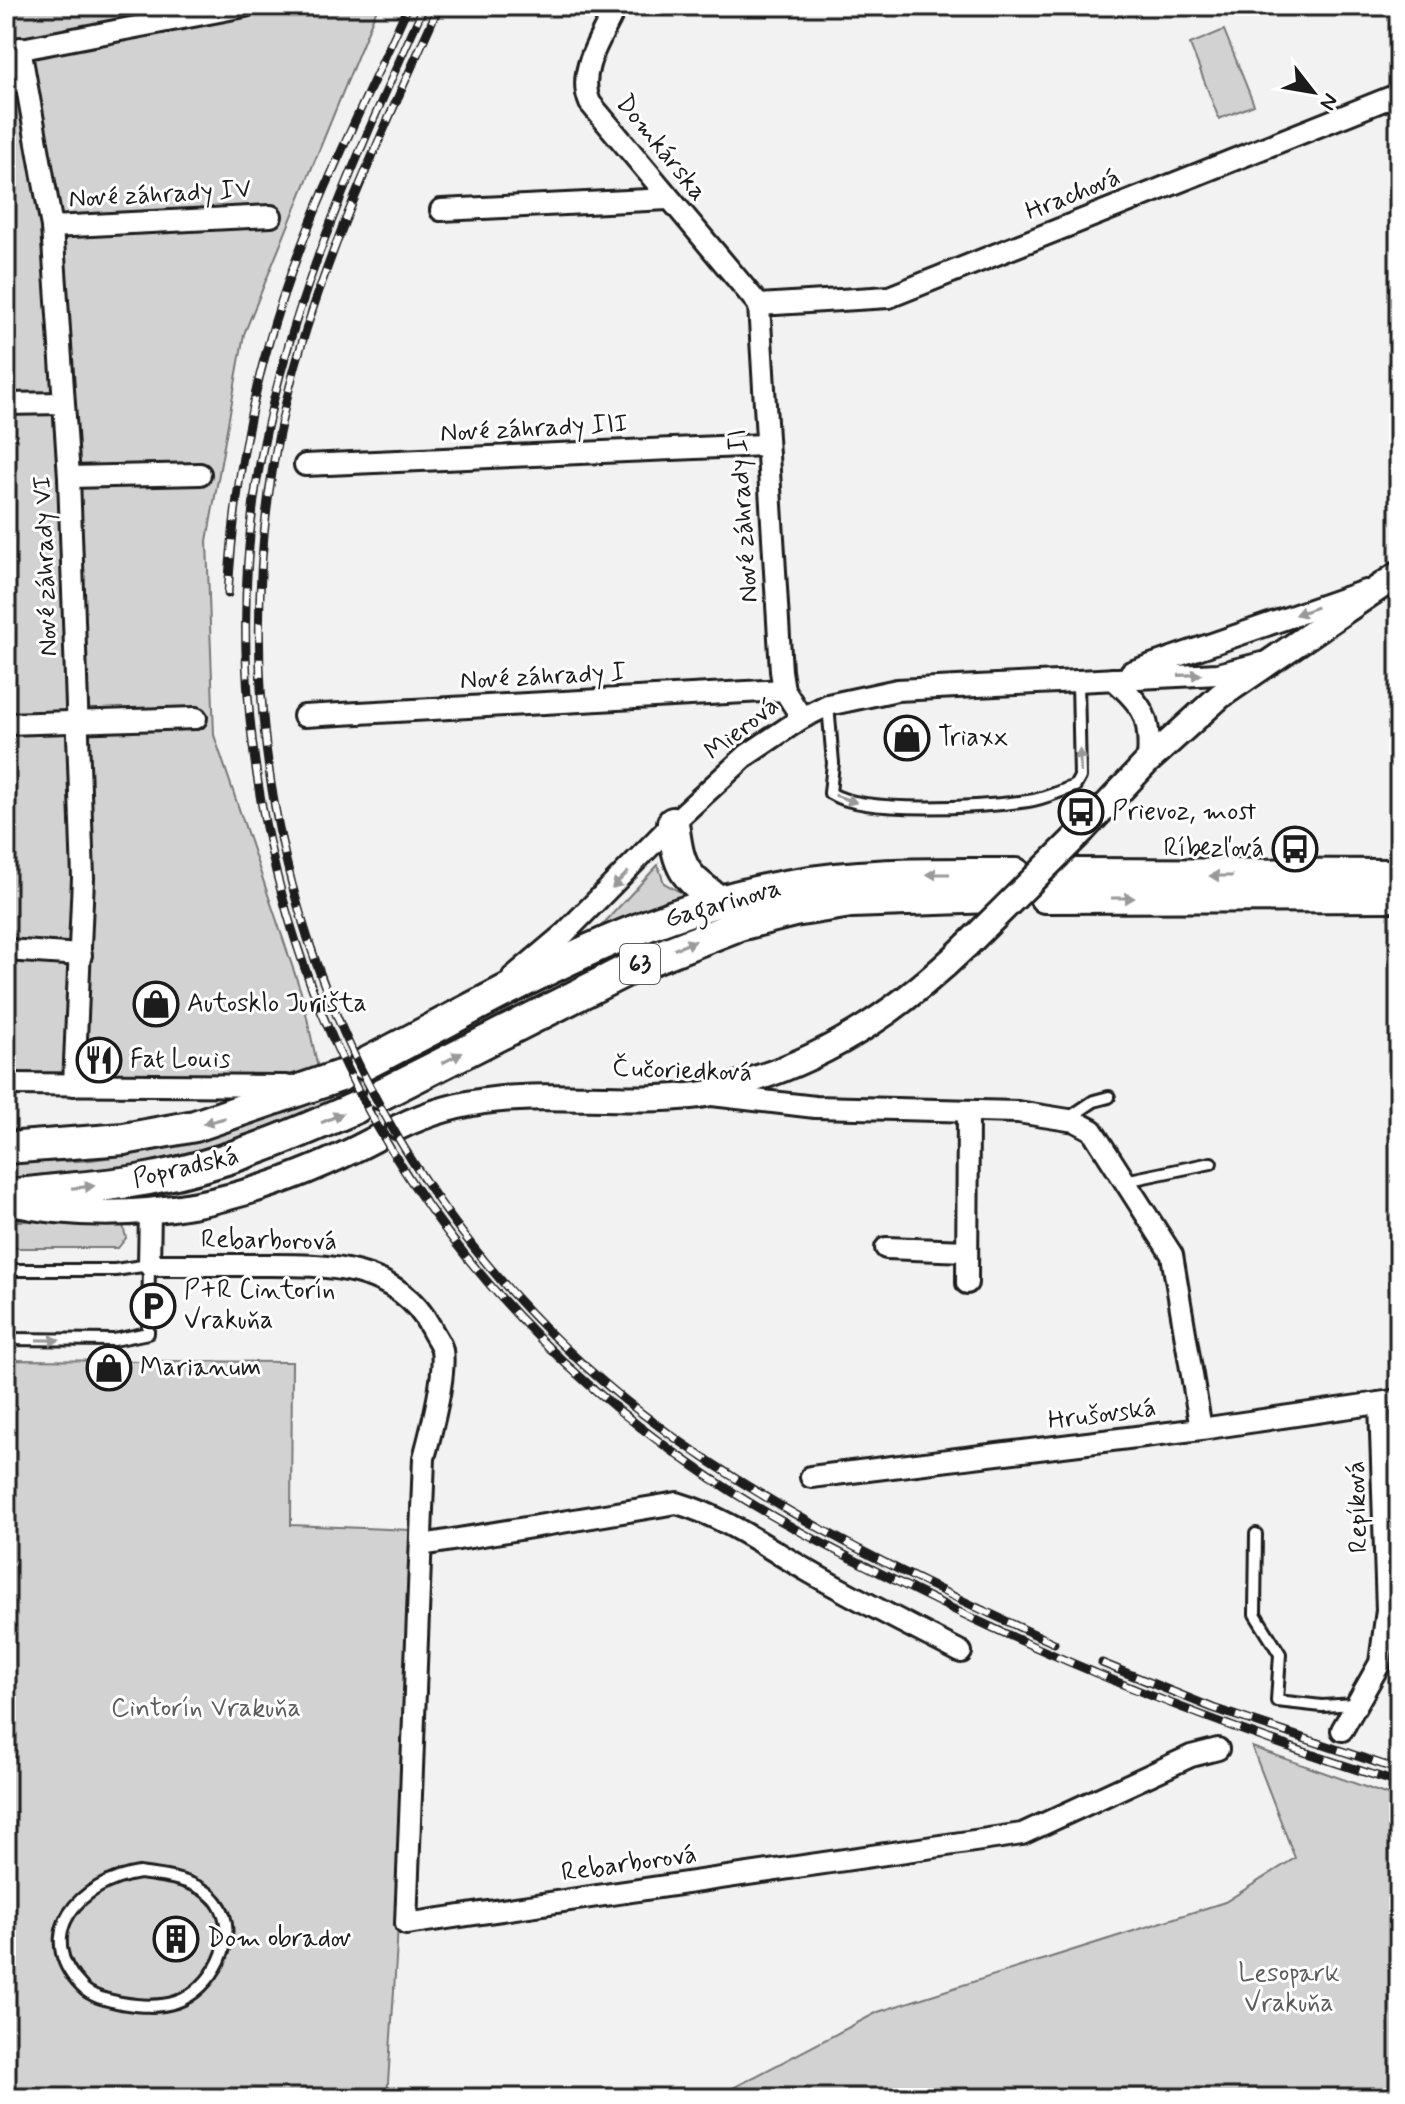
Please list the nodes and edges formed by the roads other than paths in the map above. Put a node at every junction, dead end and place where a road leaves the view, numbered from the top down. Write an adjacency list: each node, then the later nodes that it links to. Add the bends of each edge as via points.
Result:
1 (245, 6): 3 (street)
2 (616, 6): 5 (street, Domkárska, via 588,66 587,94)
3 (13, 50): 8 (street, Nové záhrady VI)
4 (1399, 94): 9 (street, Hrachová, via 889,297)
5 (668, 199): 6 (street); 9 (street, Domkárska)
6 (441, 210)
7 (271, 216): 8 (street, Nové záhrady IV)
8 (52, 227): 10 (street, Nové záhrady VI)
9 (759, 305): 12 (street, Nové záhrady II)
10 (62, 403): 11 (street); 15 (street, Nové záhrady VI)
11 (6, 404)
12 (765, 445): 13 (street, Nové záhrady III); 20 (street, Nové záhrady II)
13 (305, 465)
14 (200, 474): 15 (street)
15 (69, 477): 25 (street, Nové záhrady VI)
16 (1390, 580): 17 (street, Mierová); 18 (street, Mierová, one-way to 18)
17 (1266, 662): 18 (street, Mierová, one-way to 17, via 1218,674); 27 (street, Mierová)
18 (1113, 679): 19 (street, Mierová); 27 (street, via 1145,713)
19 (1078, 680): 21 (street, Mierová, via 897,690); 21 (lane, one-way to 19, via 830,793 843,801 883,807 1030,801 1075,786 1080,777)
20 (784, 690): 22 (street, Nové záhrady I); 24 (street, Nové záhrady II)
21 (828, 705): 24 (street, Mierová)
22 (304, 716)
23 (196, 718): 25 (street)
24 (802, 718): 28 (street, Mierová, via 747,755)
25 (78, 722): 26 (street); 37 (street, Nové záhrady VI)
26 (6, 724)
27 (1148, 761): 42 (street, Mierová, bridge, via 909,998 844,1042 768,1075)
28 (673, 823): 35 (main road, via 677,854 688,879); 38 (street, Mierová, one-way to 38, via 564,934)
29 (1016, 874): 35 (main road, Gagarinova / 63, one-way to 35, via 849,876)
30 (1067, 874): 31 (main road, one-way to 30)
31 (1399, 875)
32 (1399, 896): 34 (main road, one-way to 32)
33 (993, 897): 44 (main road, Gagarinova / 63, one-way to 33, via 639,964 739,925 851,902)
34 (1045, 897)
35 (720, 902): 38 (main road, Gagarinova / 63, via 625,935)
36 (6, 950): 37 (street)
37 (81, 955): 41 (street, Nové záhrady VI)
38 (485, 1001): 39 (main road, Gagarinova / 63)
39 (340, 1075): 41 (street); 49 (main road, Popradská / 63, one-way to 49, via 195,1126 124,1139)
40 (6, 1084): 41 (street)
41 (74, 1085)
42 (700, 1095): 45 (street, Čučoriedková, via 815,1107); 47 (street, Čučoriedková, via 490,1098 434,1110)
43 (1109, 1097): 46 (lane)
44 (370, 1101): 52 (main road, Popradská / 63, one-way to 44, via 205,1167)
45 (968, 1112): 46 (street, Čučoriedková); 56 (street)
46 (1067, 1119): 51 (street, Čučoriedková, via 1092,1130)
47 (399, 1127)
48 (375, 1139): 54 (street, via 257,1192)
49 (6, 1148)
50 (1211, 1163): 51 (lane)
51 (1125, 1181): 62 (street, Čučoriedková, via 1172,1255)
52 (6, 1196)
53 (6, 1202): 54 (street, via 41,1209)
54 (150, 1211): 57 (street)
55 (886, 1248): 56 (street)
56 (967, 1251): 59 (street)
57 (149, 1265): 58 (lane); 60 (lane, one-way to 57, via 114,1340 148,1333); 65 (street, Rebarborová, via 349,1269 375,1276 405,1295 426,1318 442,1350 424,1458)
58 (6, 1270)
59 (967, 1283)
60 (6, 1339)
61 (1390, 1401): 62 (street, Hrušovská); 66 (street, Repíková)
62 (1201, 1429): 63 (street, Hrušovská)
63 (811, 1477)
64 (1256, 1534): 68 (lane, via 1255,1614 1280,1654 1277,1701)
65 (422, 1545): 67 (street, via 677,1503 745,1530 852,1596); 70 (street, Rebarborová, via 406,1924 1022,1834 1191,1756)
66 (1393, 1609): 68 (street, Repíková, via 1380,1663)
67 (961, 1652)
68 (1357, 1704): 69 (street, Repíková)
69 (1342, 1730)
70 (1218, 1749)
71 (176, 2002): 71 (lane, via 153,2006 104,2000 84,1990 68,1970 61,1947 63,1923 74,1904 116,1877 160,1875 201,1889 217,1902 225,1929 219,1962 209,1980)

